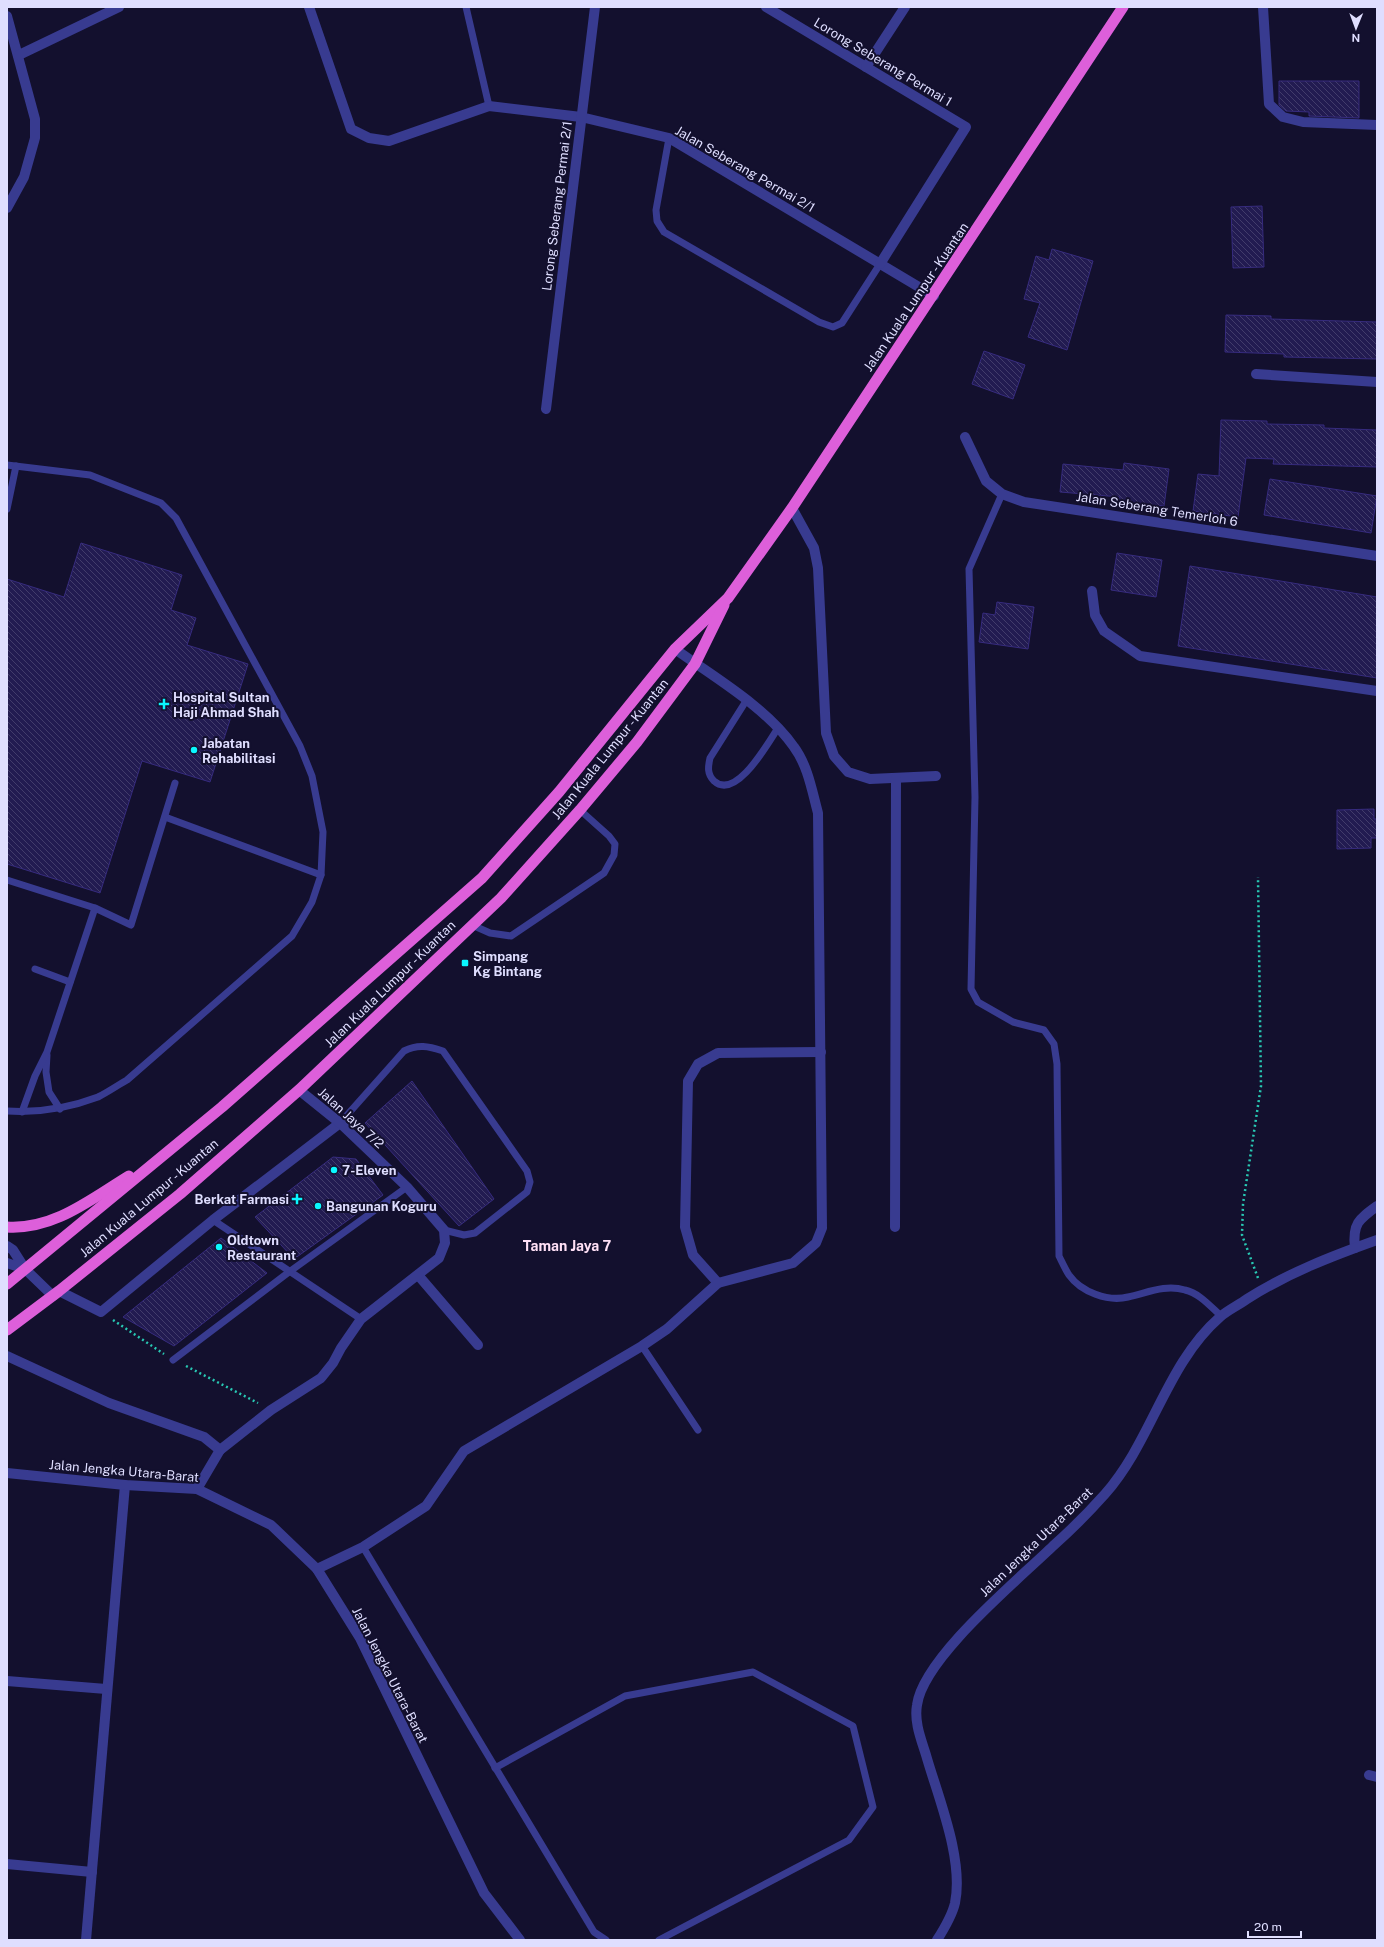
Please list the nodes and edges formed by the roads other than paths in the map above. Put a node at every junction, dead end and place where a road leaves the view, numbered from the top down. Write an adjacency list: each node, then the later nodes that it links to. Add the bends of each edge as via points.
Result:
1 (119, 7): 10 (street)
2 (309, 7): 12 (street, Jalan Seberang Permai 2/1, via 352,129 369,138 389,141)
3 (466, 7): 12 (lane)
4 (595, 7): 13 (street, Lorong Seberang Permai 2/1)
5 (766, 7): 11 (street, Lorong Seberang Permai 1)
6 (905, 7): 11 (street)
7 (1123, 7): 18 (highway, Jalan Kuala Lumpur - Kuantan)
8 (1263, 7): 14 (street, via 1269,104 1283,118 1303,122)
9 (7, 16): 10 (street)
10 (19, 55): 16 (street, via 35,119 35,138 24,176)
11 (866, 67): 17 (street, Lorong Seberang Permai 1, via 966,127)
12 (489, 106): 13 (street, Jalan Seberang Permai 2/1)
13 (581, 117): 15 (street, Jalan Seberang Permai 2/1); 21 (street, Lorong Seberang Permai 2/1)
14 (1377, 125)
15 (669, 138): 17 (street, Jalan Seberang Permai 2/1); 17 (lane, via 656,210 657,221 664,232 819,322 833,327 842,323)
16 (7, 208)
17 (880, 264): 18 (street, Jalan Seberang Permai 2/1)
18 (934, 296): 26 (highway, Jalan Kuala Lumpur - Kuantan)
19 (1256, 374): 20 (street)
20 (1377, 382)
21 (546, 409)
22 (965, 438): 25 (street, Jalan Seberang Temerloh 6, via 986,481)
23 (7, 465): 24 (lane)
24 (16, 466): 27 (lane); 41 (lane, via 90,476 161,503 176,518 300,746 312,776 323,832)
25 (1002, 494): 28 (street, Jalan Seberang Temerloh 6, via 1024,502); 71 (lane, via 969,570 975,797 971,989 978,1002 1013,1022 1044,1030 1054,1044 1057,1064 1059,1256 1069,1275 1083,1289 1103,1297 1126,1298 1167,1287 1186,1290 1200,1297)
26 (792, 508): 30 (highway, Jalan Kuala Lumpur - Kuantan); 37 (street, via 814,548 818,568 826,733 834,756 848,772 870,779)
27 (7, 509)
28 (1377, 556)
29 (1092, 591): 33 (street, via 1095,615 1104,631 1140,656)
30 (728, 598): 31 (highway, Jalan Kuala Lumpur - Kuantan); 32 (highway, Jalan Kuala Lumpur - Kuantan)
31 (675, 649): 32 (street); 54 (highway, Jalan Kuala Lumpur - Kuantan, via 559,792 482,878 222,1107)
32 (695, 664): 34 (street); 39 (highway, Jalan Kuala Lumpur - Kuantan, via 637,742)
33 (1377, 691)
34 (746, 700): 35 (street); 35 (lane, via 710,758 710,777 717,784 728,785 744,776)
35 (778, 728): 48 (street, via 795,748 808,774 818,813)
36 (936, 776): 37 (street)
37 (896, 778): 59 (street)
38 (175, 783): 40 (lane)
39 (580, 810): 44 (highway, Jalan Kuala Lumpur - Kuantan, via 501,898); 44 (lane, via 615,844 614,855 604,873 511,936 490,934)
40 (164, 817): 41 (lane); 43 (lane, via 131,925)
41 (321, 875): 50 (lane, via 312,902 292,936 127,1080 99,1096)
42 (7, 880): 43 (lane)
43 (94, 908): 46 (lane)
44 (472, 925): 49 (highway, Jalan Kuala Lumpur - Kuantan)
45 (35, 969): 46 (lane)
46 (70, 982): 47 (lane)
47 (47, 1052): 50 (lane, via 49,1092); 52 (lane)
48 (821, 1052): 68 (street, via 822,1228 816,1243 794,1263); 68 (street, via 718,1053 698,1064 688,1081 685,1227 693,1255)
49 (299, 1090): 53 (street, Jalan Jaya 7/2); 70 (highway, Jalan Kuala Lumpur - Kuantan, via 180,1194)
50 (60, 1109): 52 (lane)
51 (7, 1111): 52 (lane)
52 (22, 1112)
53 (340, 1123): 55 (street, Jalan Jaya 7/2); 57 (street); 60 (lane, via 404,1051 414,1046 429,1046 443,1051 527,1171 530,1182 527,1192 475,1233 464,1235)
54 (163, 1155): 58 (highway, via 64,1216 43,1224); 65 (highway, Jalan Kuala Lumpur - Kuantan)
55 (407, 1187): 60 (street, Jalan Jaya 7/2); 66 (lane)
56 (1377, 1206): 63 (street, via 1360,1218 1353,1233)
57 (213, 1220): 66 (lane); 70 (street, via 101,1312)
58 (7, 1227)
59 (895, 1227)
60 (444, 1230): 67 (street, via 445,1243 439,1258)
61 (1377, 1240): 63 (street, Jalan Jengka Utara-Barat)
62 (7, 1246): 65 (street, via 13,1250)
63 (1355, 1248): 71 (street, Jalan Jengka Utara-Barat, via 1300,1269)
64 (7, 1263): 65 (street)
65 (25, 1269): 69 (highway, Jalan Kuala Lumpur - Kuantan); 70 (street)
66 (290, 1272): 72 (lane); 77 (lane)
67 (418, 1275): 72 (street); 74 (street)
68 (718, 1283): 75 (street, via 667,1329)
69 (7, 1284)
70 (56, 1293): 73 (highway, Jalan Kuala Lumpur - Kuantan)
71 (1221, 1316): 94 (street, Jalan Jengka Utara-Barat, via 1193,1345 1131,1456 1106,1493 1054,1546 996,1598 949,1648 929,1674 921,1690 916,1706 918,1728 954,1849 955,1902 947,1924)
72 (362, 1320): 79 (street, via 321,1378 271,1410)
73 (7, 1330)
74 (478, 1345)
75 (642, 1346): 78 (lane); 83 (street, via 464,1452 426,1506)
76 (7, 1356): 79 (street, via 109,1403 204,1437)
77 (173, 1360)
78 (698, 1430)
79 (220, 1450): 82 (street)
80 (7, 1473): 81 (street, Jalan Jengka Utara-Barat)
81 (125, 1485): 82 (street, Jalan Jengka Utara-Barat); 86 (street)
82 (197, 1489): 84 (street, Jalan Jengka Utara-Barat, via 272,1525)
83 (362, 1547): 84 (street); 87 (lane)
84 (317, 1569): 91 (street, Jalan Jengka Utara-Barat, via 360,1638 484,1893)
85 (7, 1681): 86 (street)
86 (106, 1690): 89 (street)
87 (495, 1768): 92 (lane, via 594,1932); 93 (lane, via 626,1696 753,1672 853,1726 873,1807 849,1840)
88 (7, 1864): 89 (street)
89 (92, 1872): 90 (street)
90 (86, 1940)
91 (520, 1940)
92 (606, 1940)
93 (659, 1940)
94 (937, 1940)

